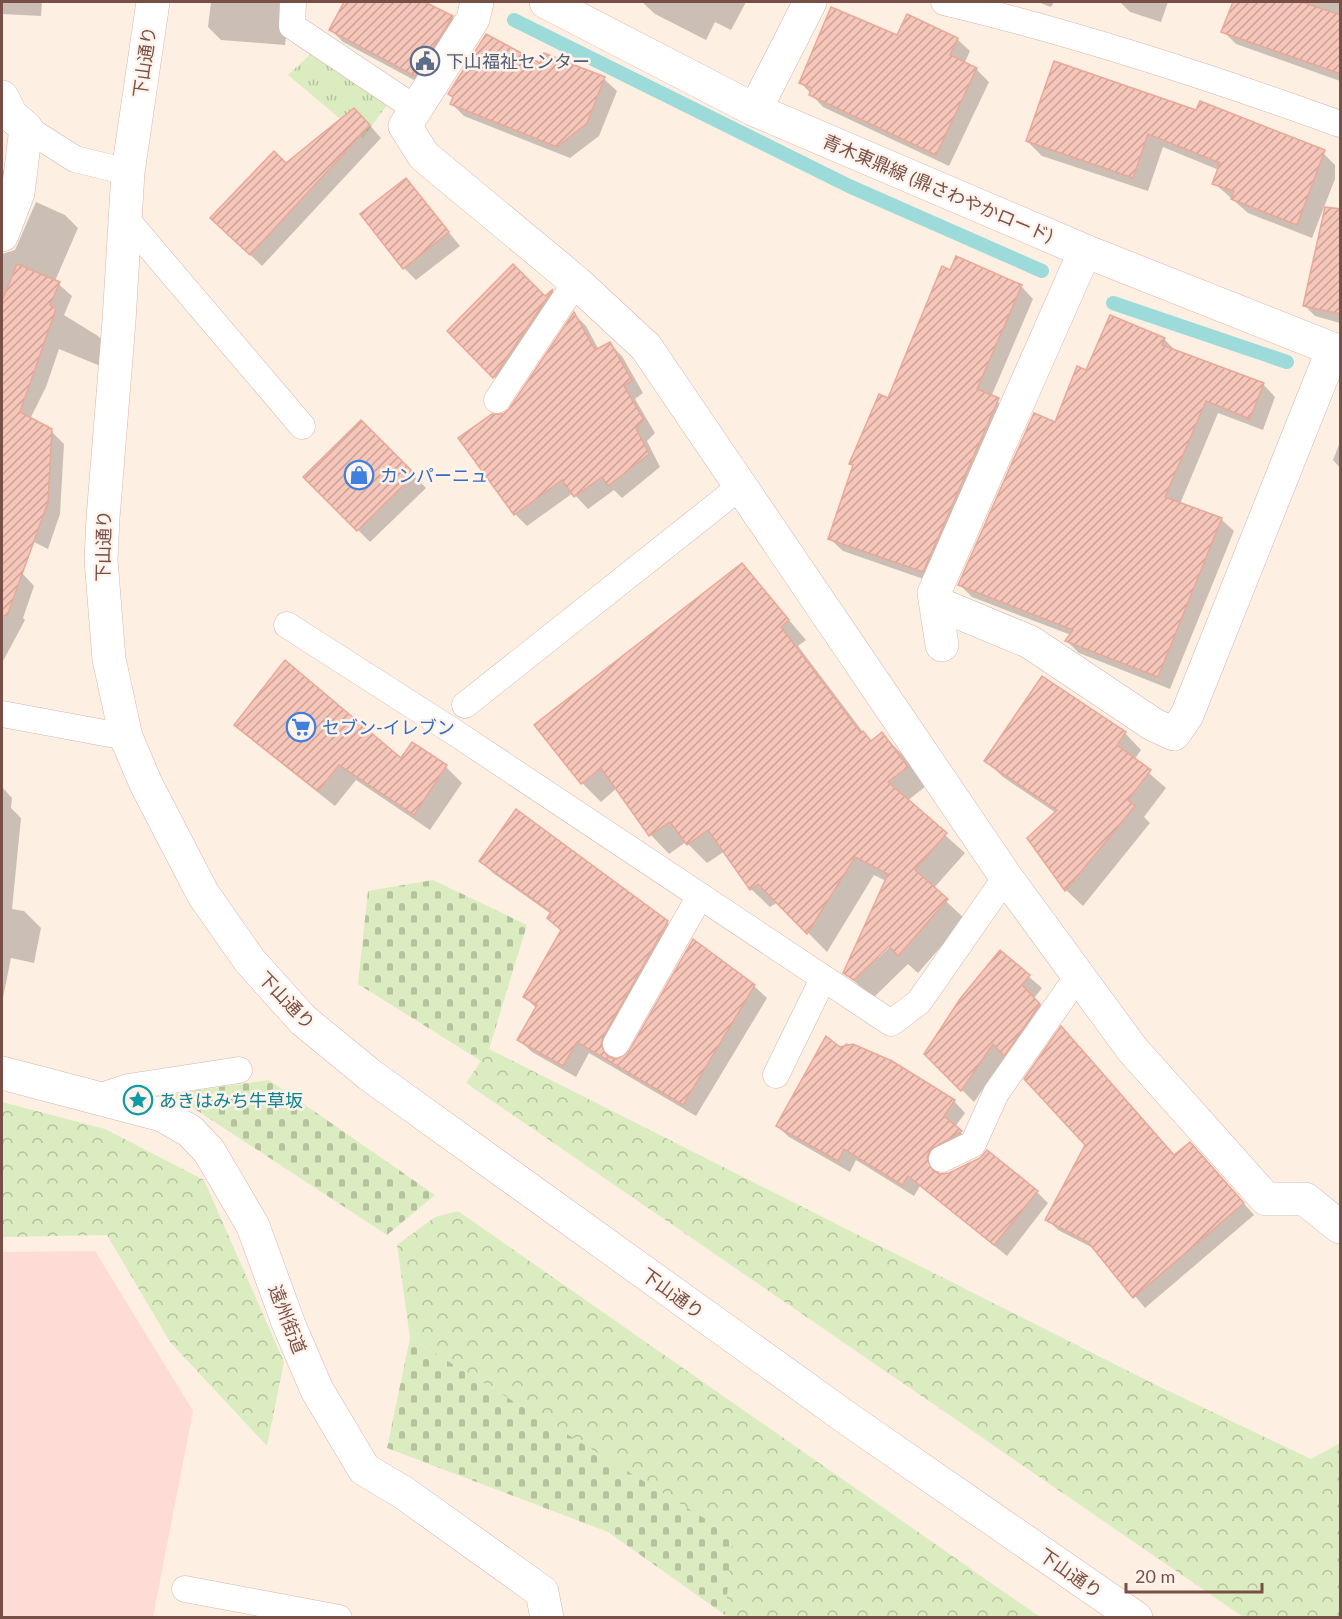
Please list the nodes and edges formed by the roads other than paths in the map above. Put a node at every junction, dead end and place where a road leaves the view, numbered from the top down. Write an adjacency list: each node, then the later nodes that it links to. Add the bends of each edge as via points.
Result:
1 (153, 2): 12 (street, 下山通り)
2 (293, 2): 8 (lane, via 292,26)
3 (477, 2): 8 (street, via 473,19)
4 (546, 2): 9 (street, 青木東鼎線 (鼎さわやかロード))
5 (810, 2): 9 (street)
6 (944, 2): 10 (lane, via 1057,30)
7 (2, 97): 11 (street, via 11,115)
8 (416, 109): 16 (street, via 405,126 424,156)
9 (755, 110): 15 (street, 青木東鼎線 (鼎さわやかロード))
10 (1341, 124)
11 (26, 128): 12 (lane, via 75,159); 14 (street, via 18,193)
12 (128, 172): 13 (street, 下山通り)
13 (126, 219): 19 (lane); 26 (street, 下山通り, via 101,560 110,659)
14 (2, 235)
15 (1085, 252): 17 (street, 青木東鼎線 (鼎さわやかロード)); 21 (street, via 934,593)
16 (576, 282): 18 (lane); 20 (street, via 646,347)
17 (1337, 350): 21 (street, via 1187,715 1174,734 1030,642)
18 (497, 400)
19 (302, 426)
20 (741, 486): 24 (lane); 27 (street)
21 (936, 603): 23 (street)
22 (287, 625): 28 (lane)
23 (942, 645)
24 (465, 705)
25 (2, 714): 26 (lane)
26 (126, 737): 41 (street, 下山通り, via 203,894 250,961 303,1020 370,1075 851,1421)
27 (1006, 877): 29 (street); 30 (lane, via 919,1002 891,1023)
28 (700, 896): 30 (lane); 31 (lane)
29 (1078, 975): 36 (lane, via 996,1093 973,1144); 37 (street, via 1132,1049 1266,1199 1305,1199)
30 (823, 979): 34 (lane)
31 (616, 1044)
32 (239, 1070): 35 (lane, via 128,1087)
33 (2, 1073): 35 (street, 遠州街道)
34 (776, 1075)
35 (94, 1098): 40 (street, 遠州街道, via 162,1115 190,1131 209,1151 253,1226 317,1390 364,1469 542,1592)
36 (942, 1159)
37 (1341, 1227)
38 (185, 1589): 39 (lane)
39 (336, 1617)
40 (547, 1617)
41 (1136, 1617)

